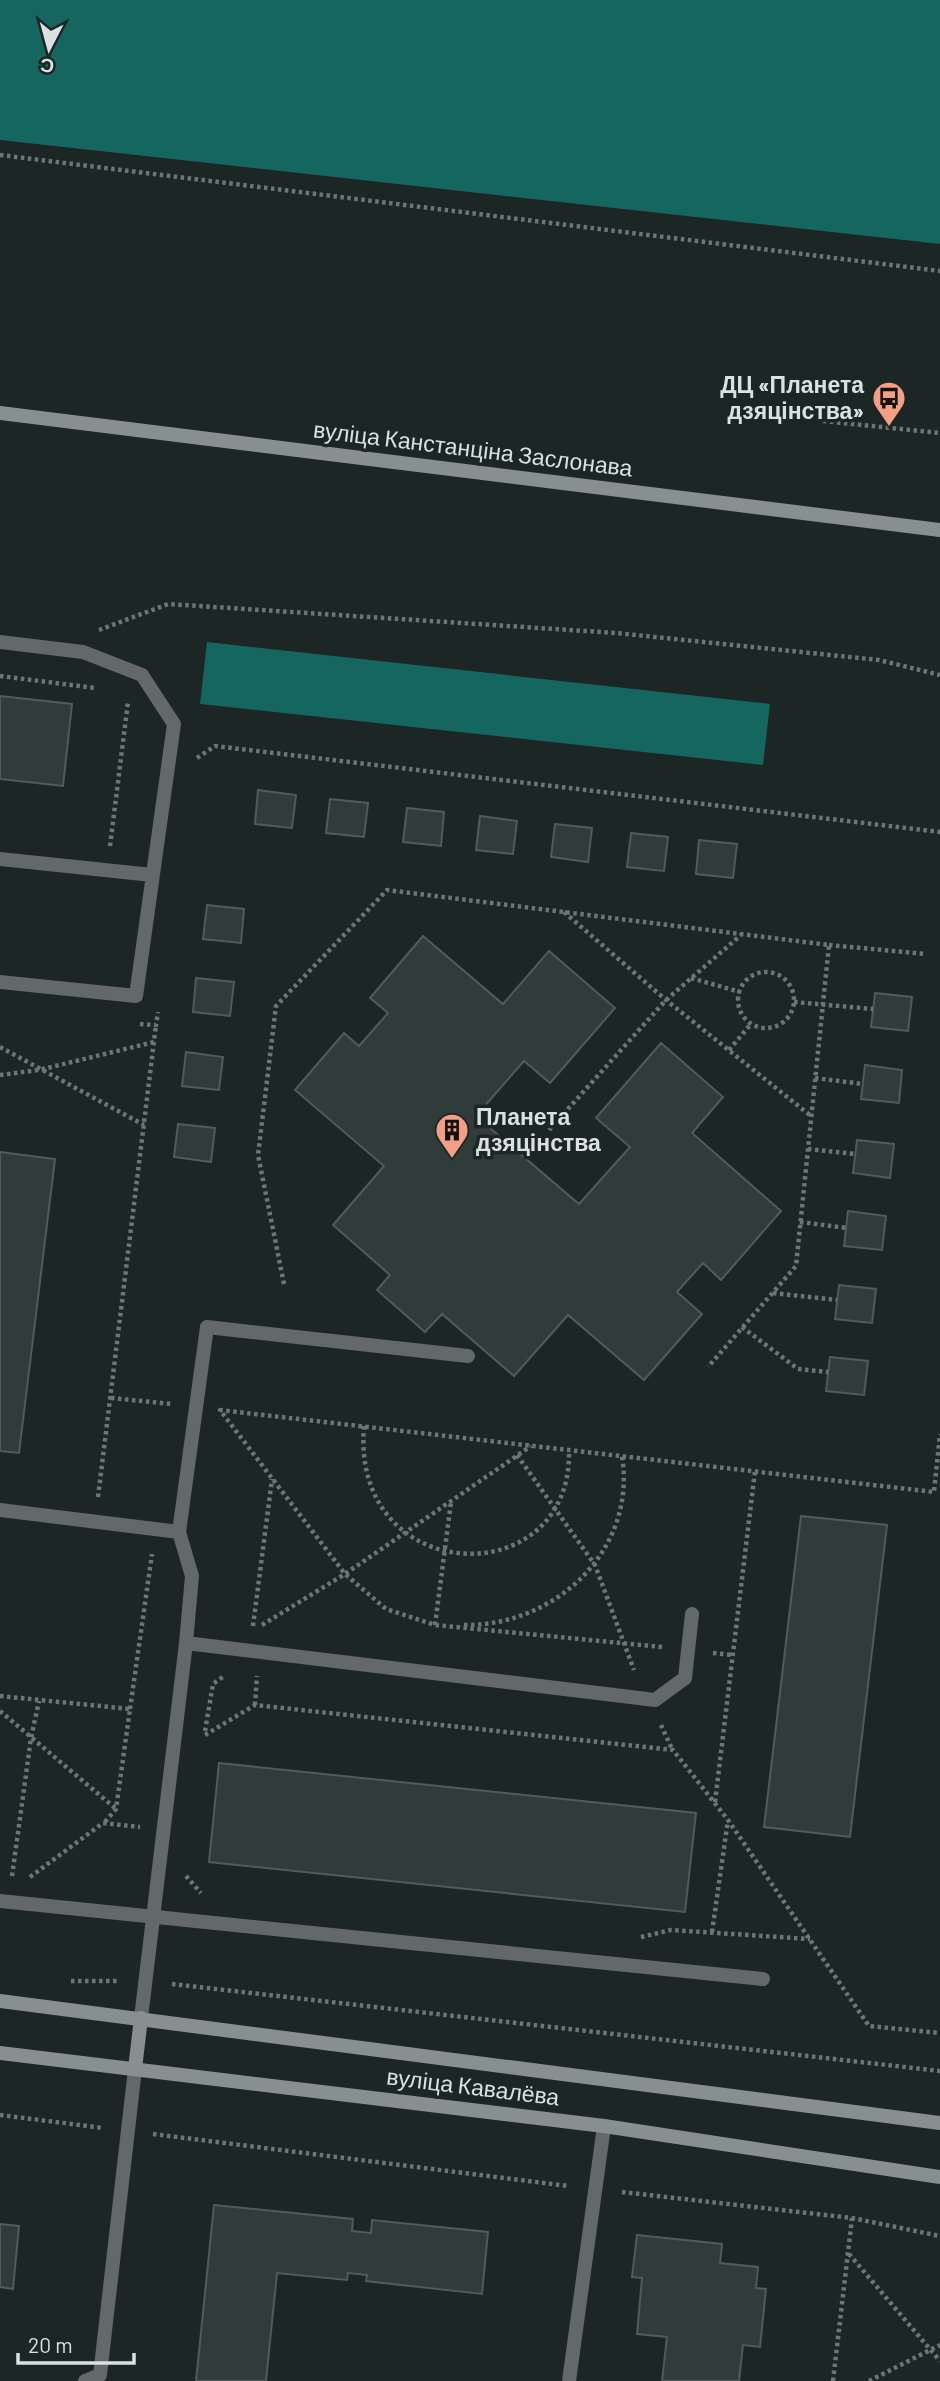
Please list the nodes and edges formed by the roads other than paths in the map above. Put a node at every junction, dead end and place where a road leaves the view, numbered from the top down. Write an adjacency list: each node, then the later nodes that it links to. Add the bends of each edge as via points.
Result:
1 (0, 413): 2 (street, вуліца Канстанціна Заслонава)
2 (940, 530)
3 (0, 642): 5 (lane, via 83,652 142,675 174,724)
4 (0, 859): 5 (lane)
5 (152, 875): 6 (lane, via 136,996)
6 (0, 982)
7 (468, 1356): 9 (lane, via 207,1327)
8 (0, 1510): 9 (lane)
9 (179, 1532): 11 (lane, via 192,1576)
10 (692, 1615): 11 (lane, via 685,1678 654,1700)
11 (186, 1643): 13 (lane)
12 (0, 1900): 13 (lane)
13 (154, 1917): 14 (lane); 16 (lane)
14 (763, 1979)
15 (0, 2001): 16 (street, вуліца Кавалёва)
16 (141, 2018): 18 (street); 19 (street, вуліца Кавалёва)
17 (0, 2053): 18 (street, вуліца Кавалёва)
18 (135, 2069): 20 (street, вуліца Кавалёва); 22 (lane, via 100,2375)
19 (940, 2123)
20 (604, 2126): 21 (street, вуліца Кавалёва); 23 (lane)
21 (940, 2177)
22 (85, 2381)
23 (569, 2381)

